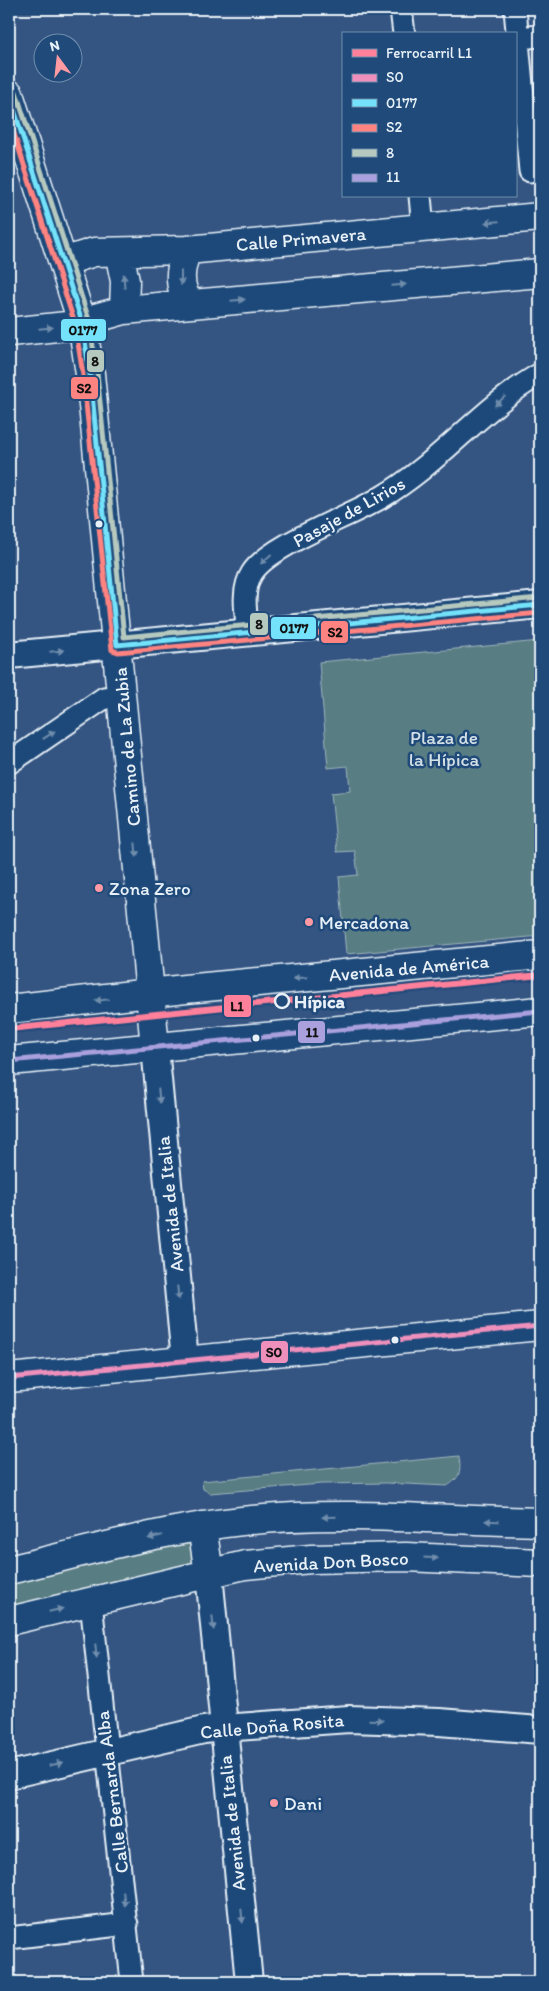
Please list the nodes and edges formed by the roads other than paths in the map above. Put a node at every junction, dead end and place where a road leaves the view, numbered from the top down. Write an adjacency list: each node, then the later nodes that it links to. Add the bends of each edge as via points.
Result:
1 (402, 9): 3 (street)
2 (515, 9): 5 (street)
3 (404, 32)
4 (540, 36): 5 (street)
5 (518, 38): 7 (street)
6 (9, 94): 14 (main road, Camino de La Zubia)
7 (532, 115): 8 (street)
8 (530, 171)
9 (420, 198): 11 (street)
10 (540, 217): 11 (main road, Calle Primavera, one-way to 11)
11 (423, 228): 12 (main road, Calle Primavera)
12 (187, 250): 13 (main road, Calle Primavera); 16 (main road, one-way to 16, via 179,280)
13 (119, 252): 14 (main road, Calle Primavera, via 94,252); 17 (main road, one-way to 13, via 125,281)
14 (63, 262): 18 (main road, Camino de La Zubia)
15 (540, 273): 16 (main road, one-way to 15)
16 (189, 304): 17 (main road)
17 (124, 310): 18 (main road)
18 (82, 322): 19 (main road, one-way to 18); 23 (main road, Camino de La Zubia)
19 (9, 332)
20 (540, 374): 22 (street, Pasaje de Lirios, one-way to 22, via 514,389 408,481 267,556 252,573 246,591)
21 (540, 605): 22 (street)
22 (248, 632): 23 (street)
23 (117, 645): 24 (street, one-way to 23); 25 (main road, Camino de La Zubia)
24 (9, 655)
25 (122, 696): 26 (street, one-way to 25, via 104,698); 28 (main road, Camino de La Zubia, one-way to 28)
26 (9, 763)
27 (540, 955): 28 (main road, Avenida de América, one-way to 28)
28 (150, 993): 29 (main road, Avenida de América, one-way to 29); 31 (main road, Camino de La Zubia)
29 (9, 1009)
30 (540, 1011): 31 (main road)
31 (155, 1048): 32 (main road); 34 (street, Avenida de Italia, one-way to 34)
32 (9, 1061)
33 (540, 1326): 34 (main road)
34 (185, 1360): 35 (main road)
35 (9, 1378)
36 (540, 1522): 37 (main road, one-way to 37, via 346,1517 253,1520)
37 (202, 1526): 39 (main road, one-way to 39); 40 (main road)
38 (540, 1563): 40 (main road, Avenida Don Bosco, one-way to 38, via 235,1567 311,1559 406,1557)
39 (9, 1570)
40 (209, 1574): 41 (main road, Avenida Don Bosco); 43 (street, Avenida de Italia, one-way to 43)
41 (91, 1602): 42 (main road, Avenida Don Bosco, one-way to 41); 45 (street, Calle Bernarda Alba, one-way to 45)
42 (9, 1621)
43 (222, 1728): 44 (street, Calle Doña Rosita, one-way to 44, via 349,1719); 45 (street, Calle Doña Rosita); 50 (street, Avenida de Italia, one-way to 50)
44 (540, 1730)
45 (108, 1752): 46 (street, Calle Doña Rosita, one-way to 45); 47 (street, Calle Bernarda Alba, one-way to 47)
46 (9, 1775)
47 (127, 1924): 48 (street); 49 (street, Calle Bernarda Alba)
48 (9, 1938)
49 (132, 1982)
50 (248, 1982)

